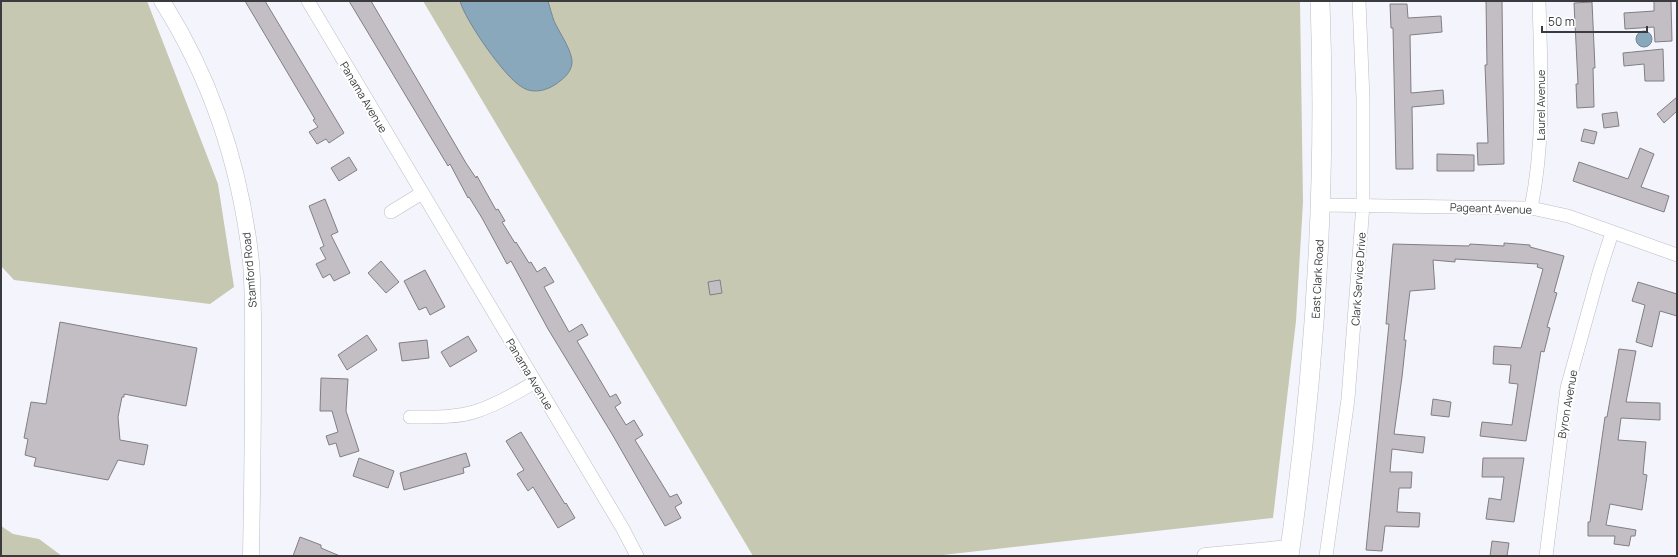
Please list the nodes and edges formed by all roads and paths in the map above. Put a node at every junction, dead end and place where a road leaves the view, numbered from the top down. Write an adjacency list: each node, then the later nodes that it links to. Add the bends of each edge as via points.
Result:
1 (162, 1): 16 (street, Stamford Road, via 182,32 214,102 238,186 246,225 254,325)
2 (308, 1): 6 (street, Panama Avenue)
3 (1320, 1): 7 (main road, East Clark Road)
4 (1359, 1): 8 (street, Clark Service Drive, via 1363,99)
5 (1539, 1): 9 (street, Laurel Avenue, via 1540,151)
6 (422, 193): 10 (street); 13 (street, Panama Avenue)
7 (1322, 205): 8 (street, Pageant Avenue); 15 (main road, East Clark Road, via 1307,414)
8 (1363, 205): 9 (street, Pageant Avenue); 19 (street, Clark Service Drive, via 1348,399)
9 (1531, 208): 11 (street, Pageant Avenue, via 1568,216)
10 (391, 212)
11 (1612, 233): 12 (street, Pageant Avenue); 20 (street, Byron Avenue, via 1567,388)
12 (1677, 256)
13 (535, 382): 14 (street, via 476,412); 17 (street, Panama Avenue)
14 (410, 418)
15 (1289, 552): 18 (street)
16 (251, 556)
17 (637, 556)
18 (1205, 556)
19 (1326, 556)
20 (1546, 556)

